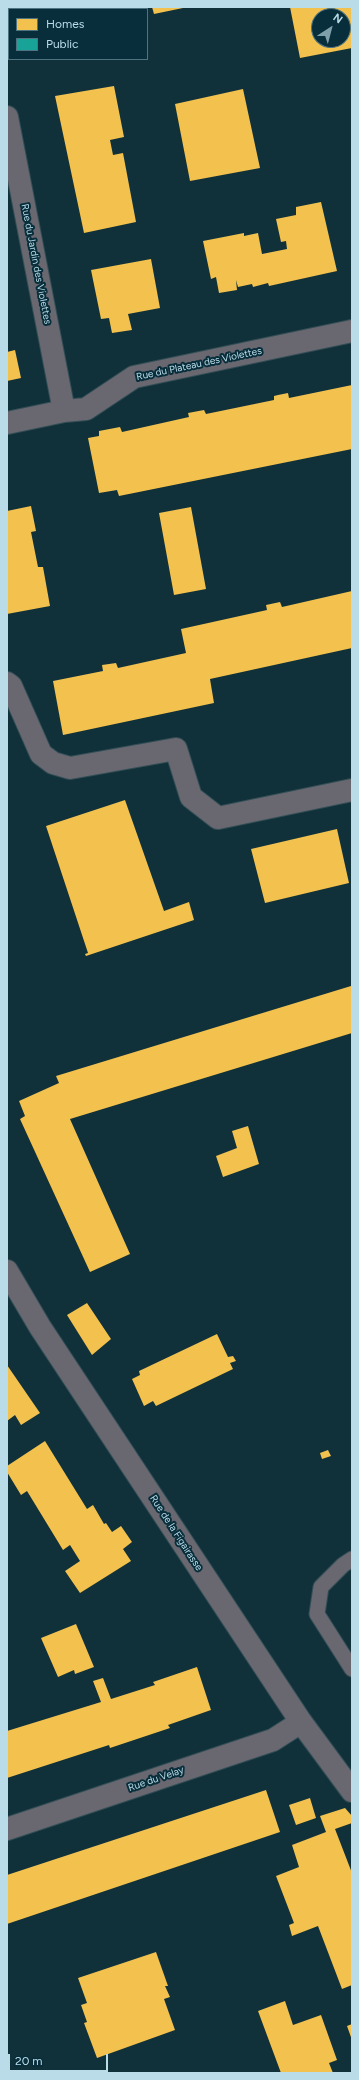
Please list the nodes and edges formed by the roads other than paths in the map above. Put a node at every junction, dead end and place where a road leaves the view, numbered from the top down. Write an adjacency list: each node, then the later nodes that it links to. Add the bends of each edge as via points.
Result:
1 (7, 117): 3 (street, Rue du Jardin des Violettes)
2 (352, 331): 3 (street, Rue du Plateau des Violettes, via 134,377 86,409)
3 (64, 411): 4 (street, Rue du Plateau des Violettes)
4 (7, 422)
5 (7, 683): 6 (street, via 11,686 41,754 53,763 70,768 176,749 191,797 218,818)
6 (352, 790)
7 (7, 1271): 8 (street, Rue de la Figairasse)
8 (14, 1295): 11 (street, Rue de la Figairasse, via 45,1334)
9 (352, 1559): 10 (lane, via 321,1586 317,1614)
10 (352, 1669)
11 (301, 1722): 12 (street, Rue de la Figairasse); 13 (street, Rue du Velay, via 272,1740)
12 (352, 1791)
13 (7, 1829)

